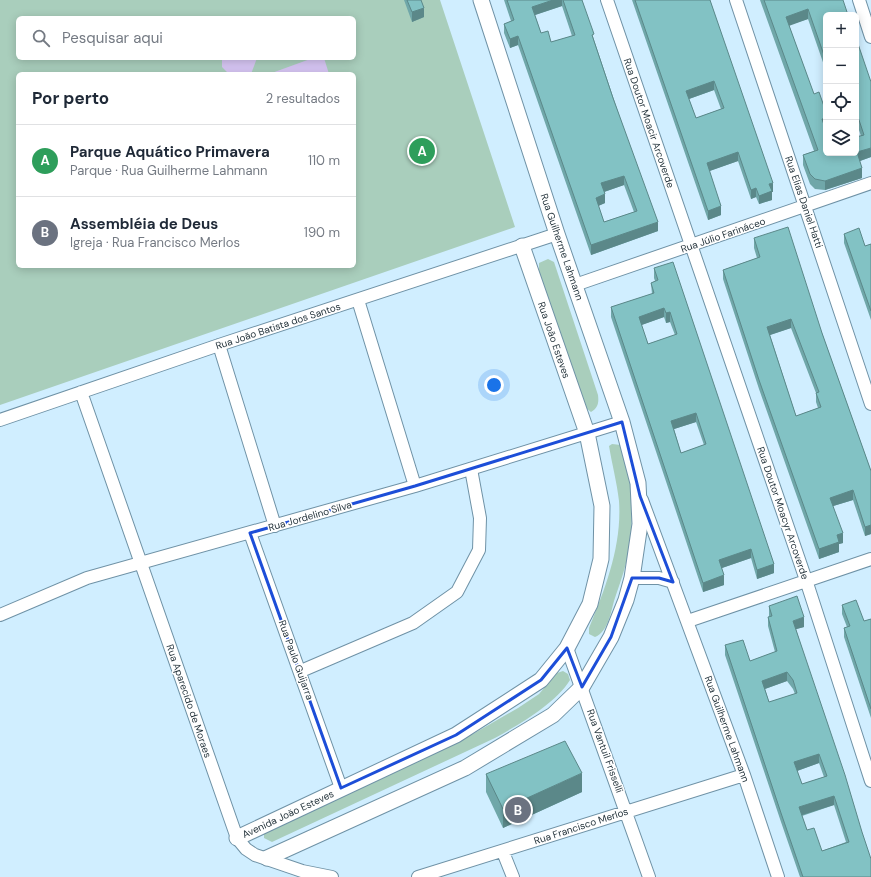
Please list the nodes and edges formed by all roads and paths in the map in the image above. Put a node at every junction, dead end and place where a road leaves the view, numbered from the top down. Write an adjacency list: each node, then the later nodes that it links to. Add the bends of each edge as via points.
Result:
1 (481, 0): 8 (street, Rua Guilherme Lahmann)
2 (606, 0): 10 (street, Rua Doutor Moacir Arcoverde)
3 (736, 0): 7 (street, Rua Elias Daniel Hatti)
4 (859, 0): 5 (street)
5 (871, 38)
6 (871, 183): 7 (street, Rua Júlio Farináceo)
7 (806, 207): 10 (street, Rua Júlio Farináceo); 15 (street, Rua Elias Daniel Hatti)
8 (557, 234): 9 (street, Rua João Batista dos Santos); 11 (street, Rua Guilherme Lahmann)
9 (522, 246): 12 (street, Rua João Batista dos Santos); 18 (street, Rua João Esteves)
10 (692, 246): 11 (street, Rua Júlio Farináceo); 27 (street, Rua Doutor Moacyr Arcoverde)
11 (575, 285): 17 (street, Rua Guilherme Lahmann)
12 (358, 300): 13 (street, Rua João Batista dos Santos); 20 (street)
13 (220, 345): 14 (street, Rua João Batista dos Santos); 22 (street)
14 (81, 392): 16 (street, Rua João Batista dos Santos); 25 (street, Rua Aparecido de Moraes)
15 (871, 404)
16 (0, 420)
17 (622, 422): 18 (street, Rua Jordelino Silva); 21 (street, Rua Guilherme Lahmann)
18 (587, 433): 19 (street, Rua Jordelino Silva); 31 (street, Avenida João Esteves, via 602,506 601,559 590,604)
19 (471, 469): 20 (street, Rua Jordelino Silva); 32 (street, via 480,518 479,550 458,592 413,623)
20 (415, 486): 22 (street, Rua Jordelino Silva)
21 (640, 496): 26 (street, Rua Guilherme Lahmann, via 640,524); 28 (street, Rua Guilherme Lahmann)
22 (275, 526): 23 (street, Rua Jordelino Silva)
23 (250, 533): 25 (street, Rua Jordelino Silva); 32 (street, Rua Paulo Guijarra)
24 (871, 559): 27 (street)
25 (142, 564): 29 (street, Rua Jordelino Silva, via 87,578); 38 (street, Rua Aparecido de Moraes)
26 (632, 578): 28 (street, via 659,578); 33 (street, via 611,637)
27 (806, 580): 30 (street); 35 (street, Rua Doutor Moacyr Arcoverde)
28 (673, 582): 30 (street, Rua Guilherme Lahmann)
29 (1, 609)
30 (688, 621): 34 (street, Rua Guilherme Lahmann)
31 (567, 648): 33 (street, Rua Vantuil Frisselli); 36 (street, Avenida João Esteves, via 541,680 456,735)
32 (301, 671): 36 (street, Rua Paulo Guijarra)
33 (582, 687): 37 (street, Rua Vantuil Frisselli); 40 (street, via 553,715 465,768)
34 (744, 775): 37 (street, Rua Francisco Merlos); 45 (street, Rua Guilherme Lahmann)
35 (871, 781)
36 (341, 788): 38 (street, Avenida João Esteves)
37 (627, 812): 39 (street, Rua Francisco Merlos); 44 (street, Rua Vantuil Frisselli)
38 (237, 838): 40 (street, Avenida João Esteves, via 255,855)
39 (503, 852): 42 (street, Rua Francisco Merlos); 43 (street)
40 (267, 858): 41 (street, via 302,871)
41 (332, 877)
42 (418, 877)
43 (513, 877)
44 (649, 877)
45 (778, 877)

